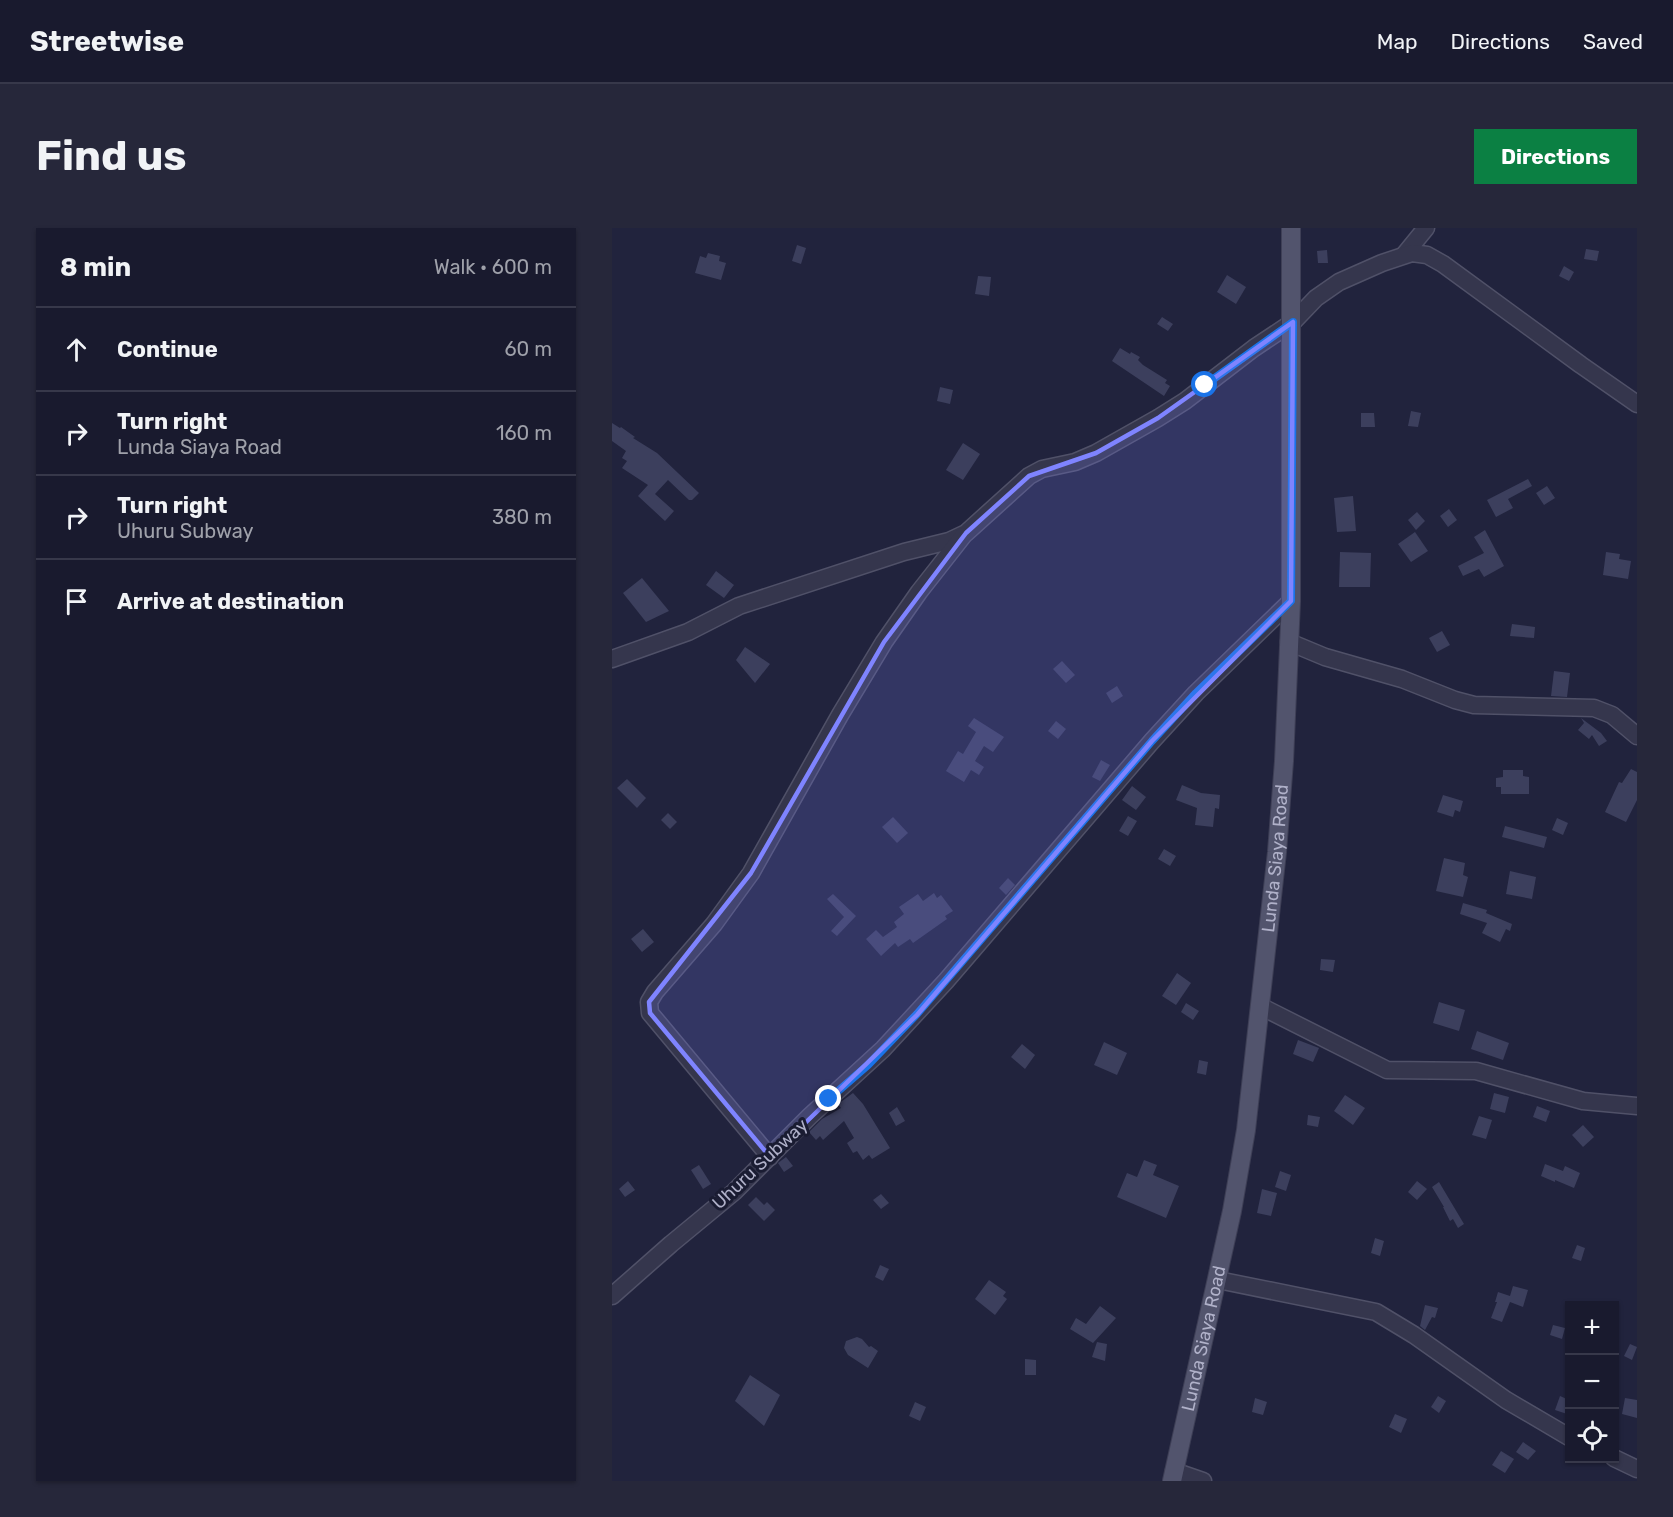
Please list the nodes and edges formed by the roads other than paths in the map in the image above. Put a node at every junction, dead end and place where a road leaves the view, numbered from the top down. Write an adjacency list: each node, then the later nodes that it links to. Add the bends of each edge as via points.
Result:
1 (1291, 228): 4 (main road, Lunda Siaya Road)
2 (1426, 228): 3 (street)
3 (1404, 255): 4 (street, via 1339,282 1316,298); 5 (street, via 1419,253 1443,264)
4 (1293, 322): 6 (street, via 1158,418 1076,462 1029,476); 7 (main road, Lunda Siaya Road)
5 (1637, 404)
6 (966, 532): 9 (street, via 949,541 739,606 688,632); 13 (street, via 884,642 752,873 649,1002 650,1013)
7 (1291, 601): 8 (main road, Lunda Siaya Road); 13 (street, Uhuru Subway, via 1152,741 917,1014)
8 (1289, 642): 10 (street, via 1474,705 1594,708 1612,715); 11 (main road, Lunda Siaya Road, via 1278,841)
9 (612, 659)
10 (1637, 736)
11 (1260, 1006): 12 (street, via 1387,1070 1476,1071 1582,1101); 14 (main road, Lunda Siaya Road, via 1246,1130)
12 (1637, 1106)
13 (770, 1157): 15 (street, Uhuru Subway)
14 (1218, 1280): 16 (street, via 1376,1312 1506,1400); 19 (main road, Lunda Siaya Road)
15 (612, 1296)
16 (1565, 1435)
17 (1619, 1460): 18 (street)
18 (1637, 1469)
19 (1173, 1476): 21 (street)
20 (1637, 1476): 22 (street)
21 (1203, 1481)
22 (1633, 1481)

